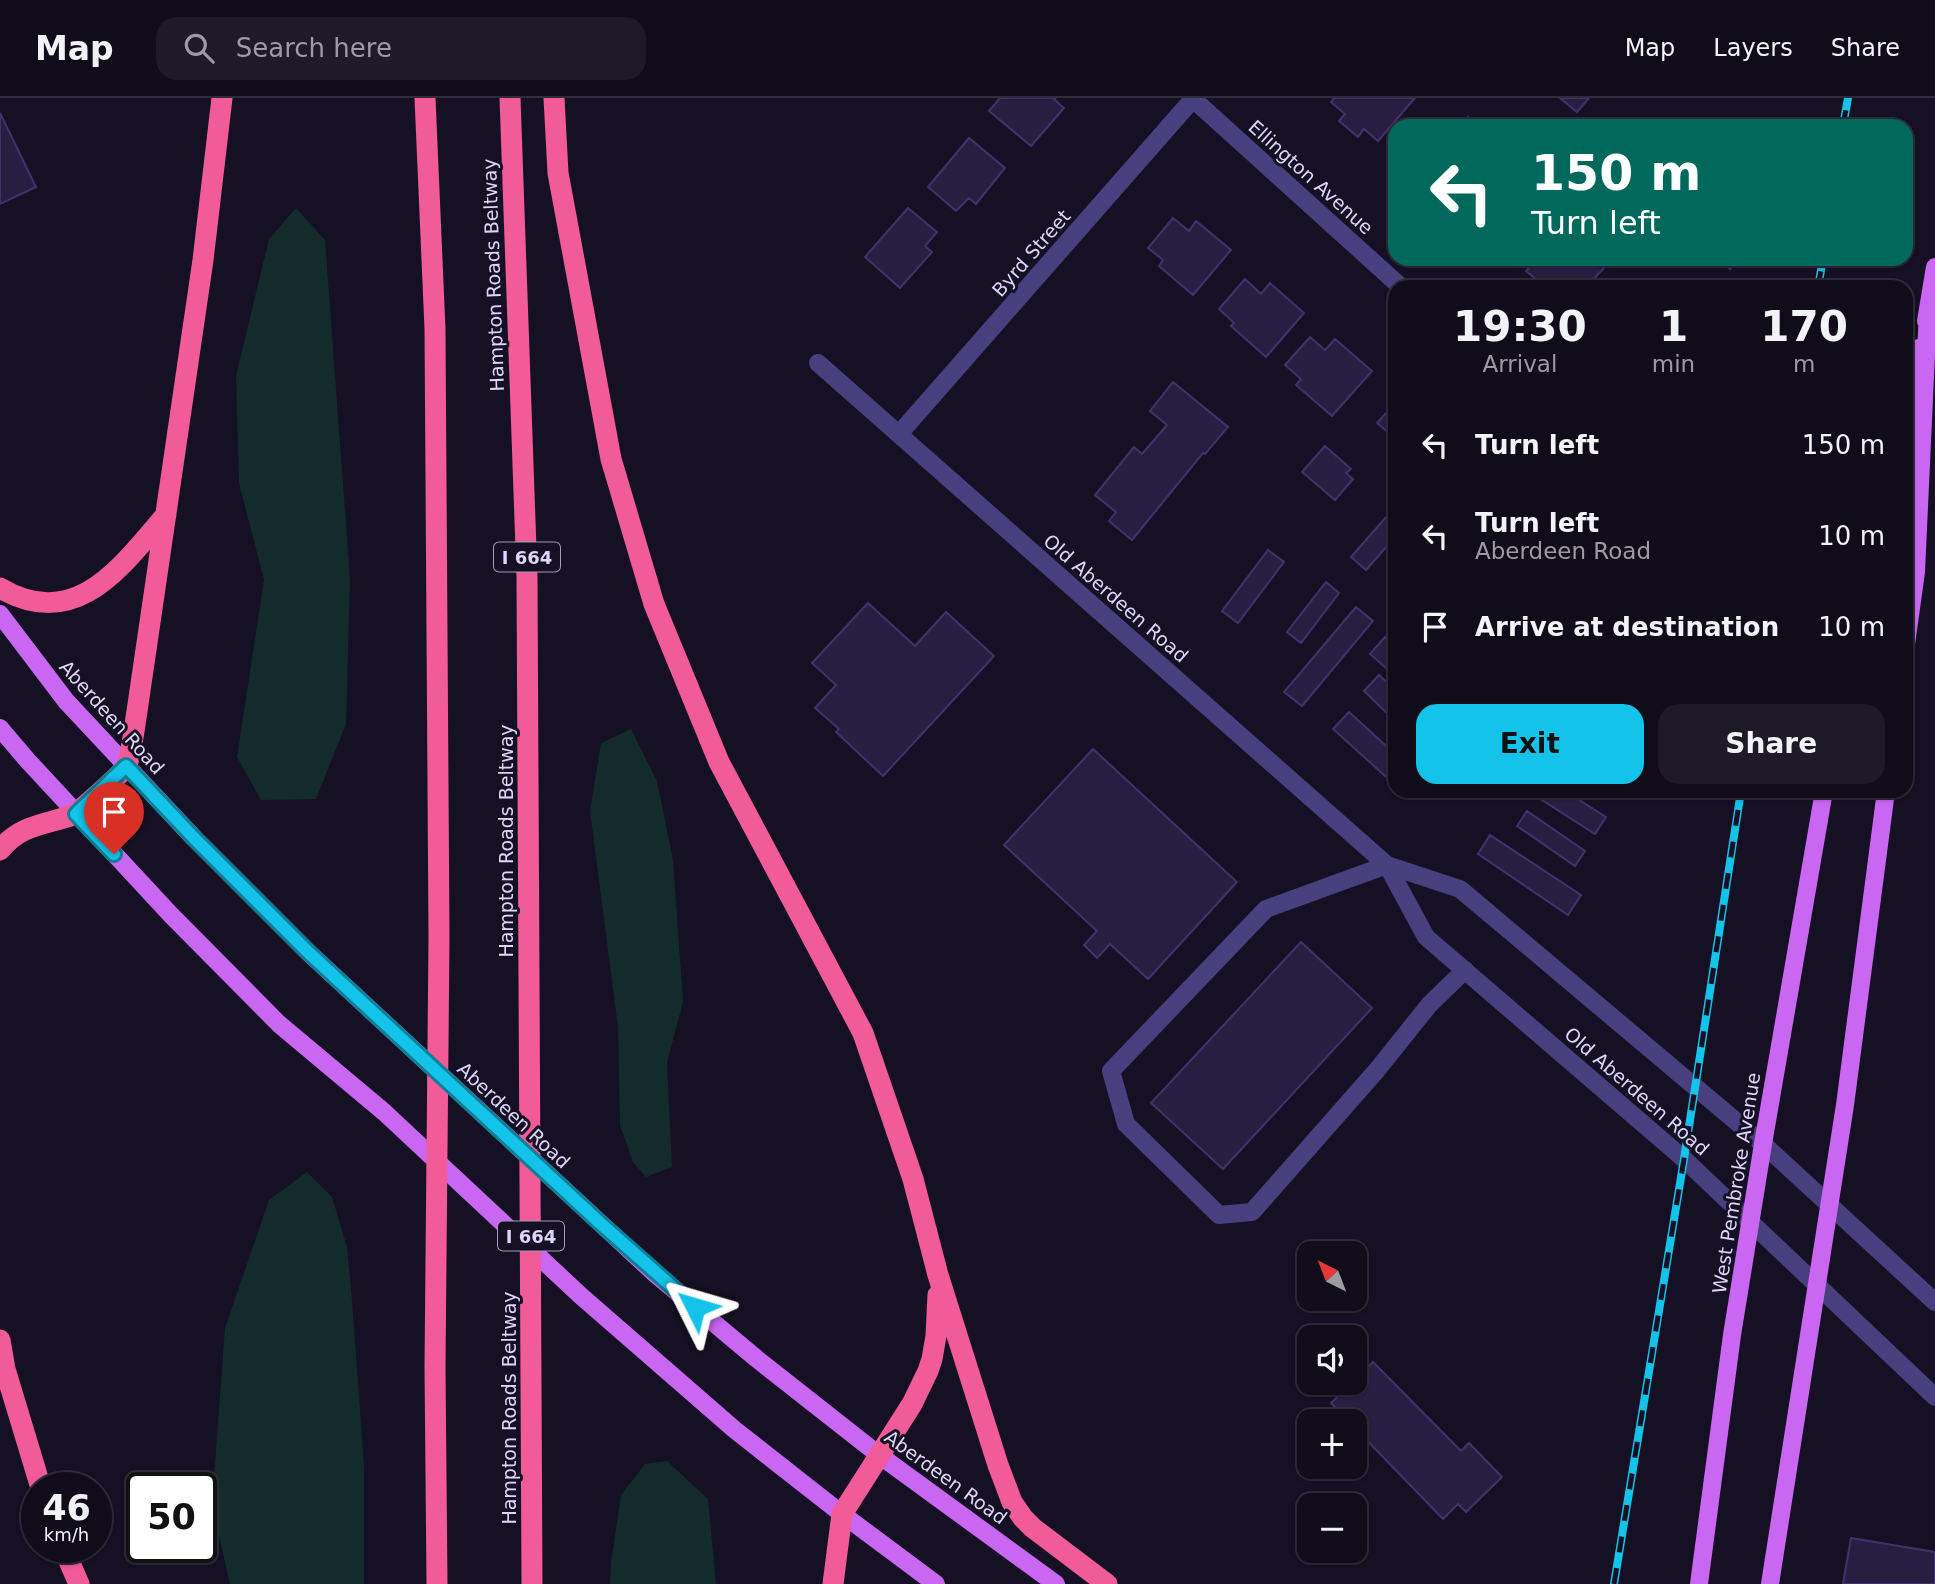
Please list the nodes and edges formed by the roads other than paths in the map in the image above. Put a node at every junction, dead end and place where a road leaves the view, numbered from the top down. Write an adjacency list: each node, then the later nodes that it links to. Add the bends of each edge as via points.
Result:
1 (222, 98): 12 (highway)
2 (425, 98): 37 (highway, via 435,328)
3 (510, 98): 38 (highway, Hampton Roads Beltway / I 664, via 527,577)
4 (554, 98): 27 (highway, via 558,173 611,459 654,604 719,761 863,1034 913,1179)
5 (1193, 99): 7 (street, Ellington Avenue); 11 (street, Byrd Street)
6 (1935, 267): 8 (main road)
7 (1393, 280)
8 (1928, 311): 10 (main road); 14 (main road)
9 (818, 363): 11 (street, Old Aberdeen Road)
10 (1913, 371)
11 (900, 434): 22 (street, Old Aberdeen Road)
12 (166, 515): 13 (highway, via 123,564 72,600 44,604); 17 (highway)
13 (0, 588)
14 (1913, 594)
15 (0, 614): 17 (main road, Aberdeen Road, via 66,701)
16 (0, 728): 20 (main road)
17 (126, 766): 20 (highway); 32 (main road, Aberdeen Road, via 308,952 643,1263)
18 (1823, 798): 24 (main road, West Pembroke Avenue)
19 (1885, 798): 25 (main road)
20 (76, 814): 21 (highway, via 24,830); 34 (main road, via 279,1024 384,1112 646,1354)
21 (0, 850)
22 (1387, 865): 23 (street, Old Aberdeen Road, via 1426,937); 23 (street, via 1266,909 1111,1071 1126,1124 1219,1215 1252,1212 1429,1005); 24 (street, Old Aberdeen Road, via 1460,889)
23 (1465, 970): 26 (street, Old Aberdeen Road)
24 (1763, 1144): 25 (street, Old Aberdeen Road); 26 (main road, West Pembroke Avenue)
25 (1829, 1204): 28 (main road); 29 (street, Old Aberdeen Road)
26 (1751, 1221): 28 (street, Old Aberdeen Road); 43 (main road, West Pembroke Avenue)
27 (938, 1275): 32 (highway, via 932,1359 912,1404); 42 (highway, via 1012,1502 1033,1528)
28 (1816, 1284): 31 (street, Old Aberdeen Road); 44 (main road)
29 (1935, 1302)
30 (0, 1340): 33 (highway)
31 (1935, 1397)
32 (879, 1455): 34 (highway); 41 (main road, Aberdeen Road)
33 (36, 1472)
34 (842, 1514): 39 (highway); 40 (main road)
35 (70, 1563): 36 (highway)
36 (79, 1584)
37 (437, 1584)
38 (532, 1584)
39 (833, 1584)
40 (936, 1584)
41 (1056, 1584)
42 (1107, 1584)
43 (1699, 1584)
44 (1770, 1584)

